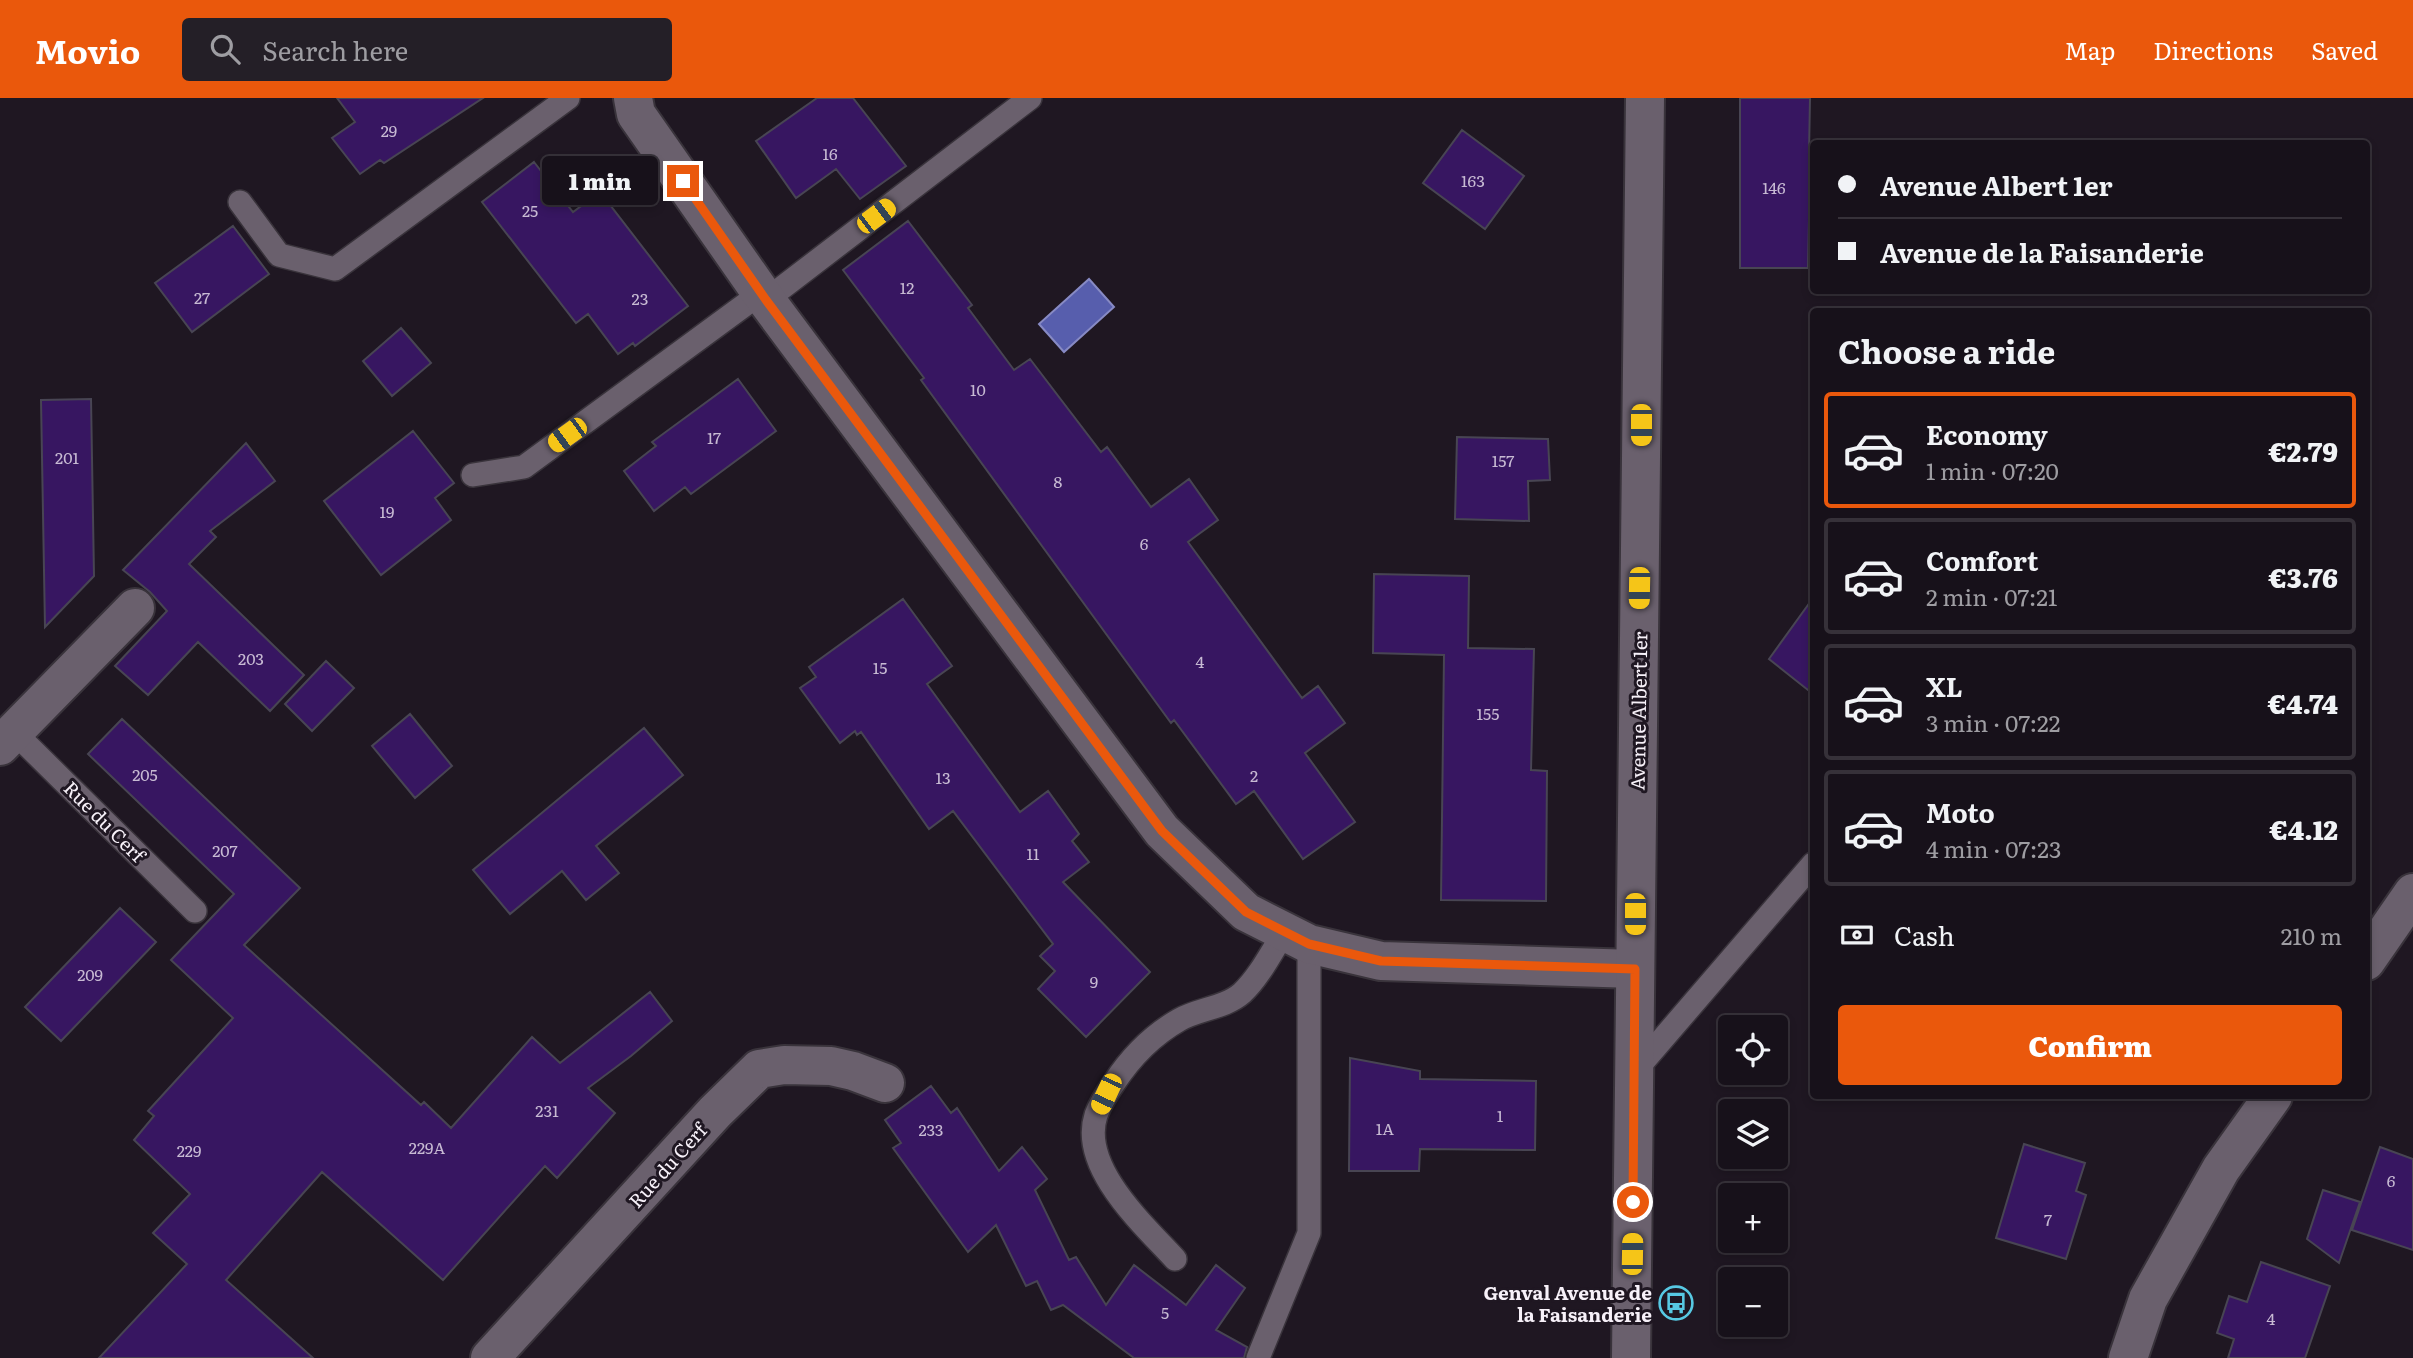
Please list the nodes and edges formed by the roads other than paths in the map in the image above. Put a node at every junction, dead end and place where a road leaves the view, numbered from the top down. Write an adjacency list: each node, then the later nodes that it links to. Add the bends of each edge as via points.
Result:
1 (568, 98): 6 (lane, via 335,270 279,255)
2 (601, 98): 5 (street)
3 (1030, 98): 7 (lane)
4 (1645, 98): 16 (street, Avenue Albert 1er)
5 (634, 106): 7 (street)
6 (240, 202)
7 (763, 296): 8 (lane, via 524,467); 14 (street, via 1162,831 1246,912)
8 (473, 475)
9 (135, 608): 10 (street, Rue du Cerf)
10 (7, 739): 13 (lane, Rue du Cerf)
11 (1810, 867): 17 (lane)
12 (2413, 893): 15 (street)
13 (195, 911)
14 (1297, 938): 16 (street, via 1381,961); 20 (lane, via 1241,994 1180,1019 1130,1058 1095,1117 1093,1137 1108,1181); 22 (lane, via 1309,1233)
15 (2370, 955)
16 (1635, 969): 17 (street, Avenue Albert 1er)
17 (1634, 1071): 23 (street, Avenue Albert 1er)
18 (885, 1083): 21 (street, Rue du Cerf, via 831,1066 759,1069 705,1122)
19 (2271, 1099): 24 (street, via 2221,1169 2148,1299)
20 (1175, 1259)
21 (491, 1358)
22 (1258, 1358)
23 (1631, 1358)
24 (2128, 1358)

